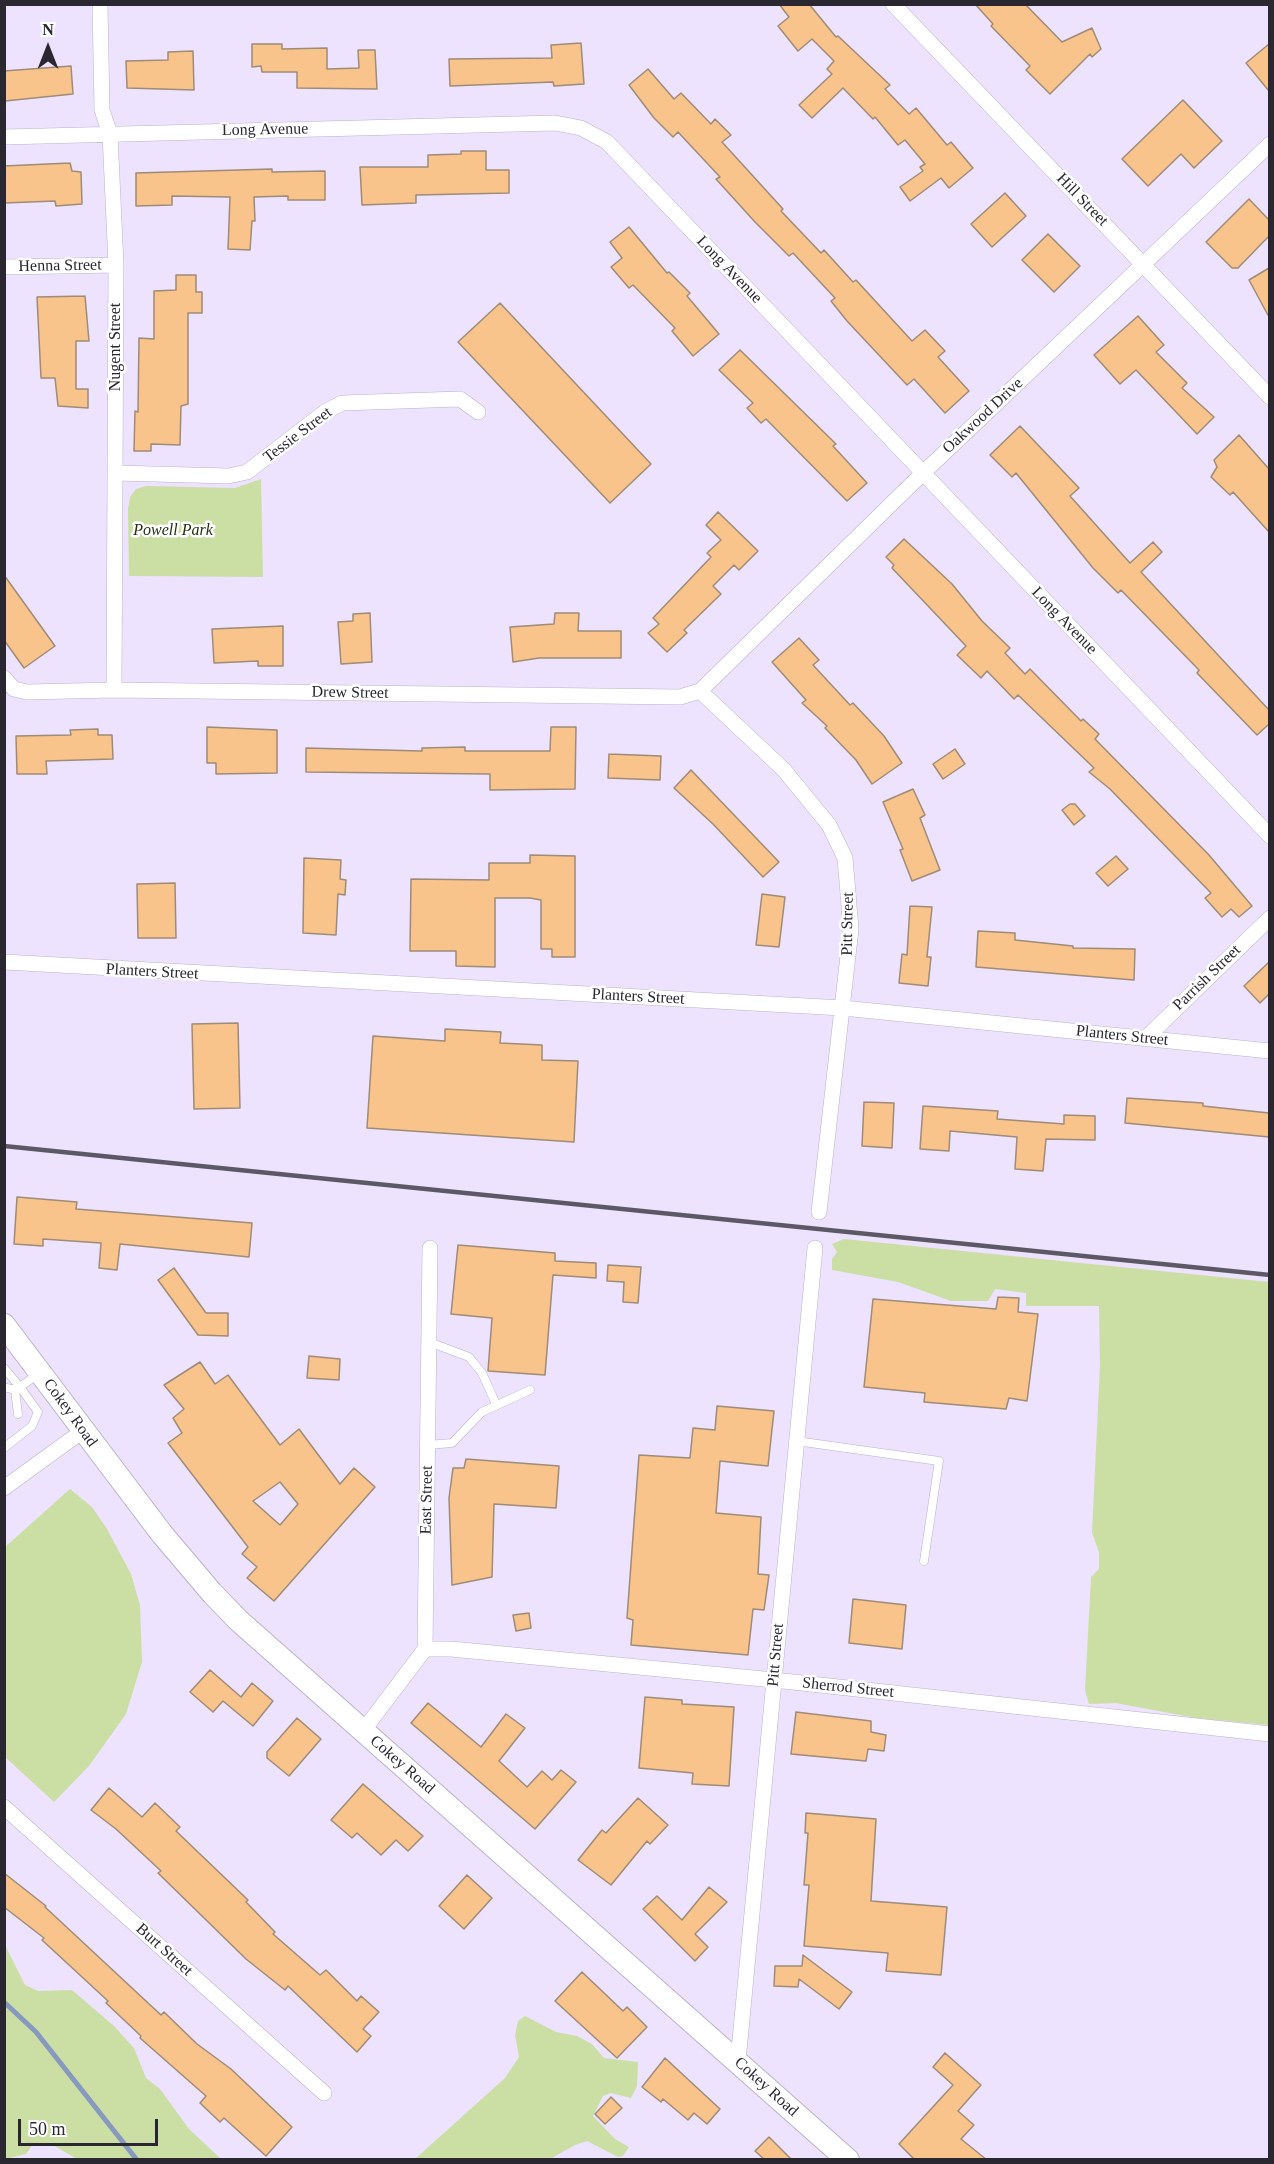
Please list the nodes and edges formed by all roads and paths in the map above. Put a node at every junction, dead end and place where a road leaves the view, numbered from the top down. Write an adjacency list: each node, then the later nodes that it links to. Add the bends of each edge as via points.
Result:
1 (100, 4): 3 (street, Nugent Street, via 102,110)
2 (893, 4): 6 (street, Hill Street)
3 (110, 134): 4 (street, Long Avenue); 7 (street, Nugent Street); 12 (street, Long Avenue, via 555,123 581,128 607,142)
4 (4, 137)
5 (1269, 144): 6 (street, Oakwood Drive)
6 (1145, 265): 9 (street, Hill Street); 12 (street, Oakwood Drive)
7 (116, 266): 8 (street, Henna Street); 11 (street, Nugent Street)
8 (4, 267)
9 (1269, 397)
10 (478, 412): 11 (street, Tessie Street, via 460,399 342,404 325,412 247,472 228,476)
11 (116, 473): 14 (street, Nugent Street)
12 (923, 473): 15 (street, Oakwood Drive); 16 (street, Long Avenue)
13 (4, 678): 14 (street, Drew Street, via 14,689 27,692)
14 (114, 690): 15 (street, Drew Street, via 680,697)
15 (700, 692): 19 (street, Pitt Street, via 784,770 829,825 845,858 851,929)
16 (1269, 836)
17 (1269, 918): 20 (street, Parrish Street)
18 (4, 962): 19 (street, Planters Street)
19 (843, 1008): 20 (street, Planters Street); 22 (street, Pitt Street)
20 (1145, 1039): 21 (street, Planters Street)
21 (1269, 1051)
22 (819, 1212)
23 (430, 1248): 26 (street, East Street)
24 (815, 1248): 36 (street, Pitt Street)
25 (4, 1325): 28 (street, Cokey Road)
26 (429, 1341): 33 (lane, via 469,1357 482,1373); 37 (street, East Street)
27 (4, 1368): 30 (lane)
28 (40, 1372): 30 (lane); 35 (street, Cokey Road)
29 (4, 1387): 30 (lane)
30 (18, 1389): 32 (lane); 34 (lane); 38 (lane, via 38,1412 32,1426)
31 (531, 1390): 33 (lane)
32 (6, 1398)
33 (496, 1404): 37 (lane, via 482,1412 452,1443)
34 (18, 1414)
35 (84, 1430): 39 (street); 43 (street, Cokey Road, via 212,1593)
36 (796, 1441): 40 (lane, via 939,1461); 42 (street, Pitt Street)
37 (428, 1445): 41 (street, East Street)
38 (4, 1448)
39 (4, 1488)
40 (924, 1561)
41 (425, 1649): 42 (street, Sherrod Street); 43 (street)
42 (774, 1680): 44 (street, Sherrod Street); 46 (street, Pitt Street)
43 (363, 1731): 46 (street, Cokey Road)
44 (1269, 1734)
45 (4, 1807): 47 (street, Burt Street)
46 (738, 2061): 48 (street, Cokey Road)
47 (324, 2093)
48 (848, 2160)

